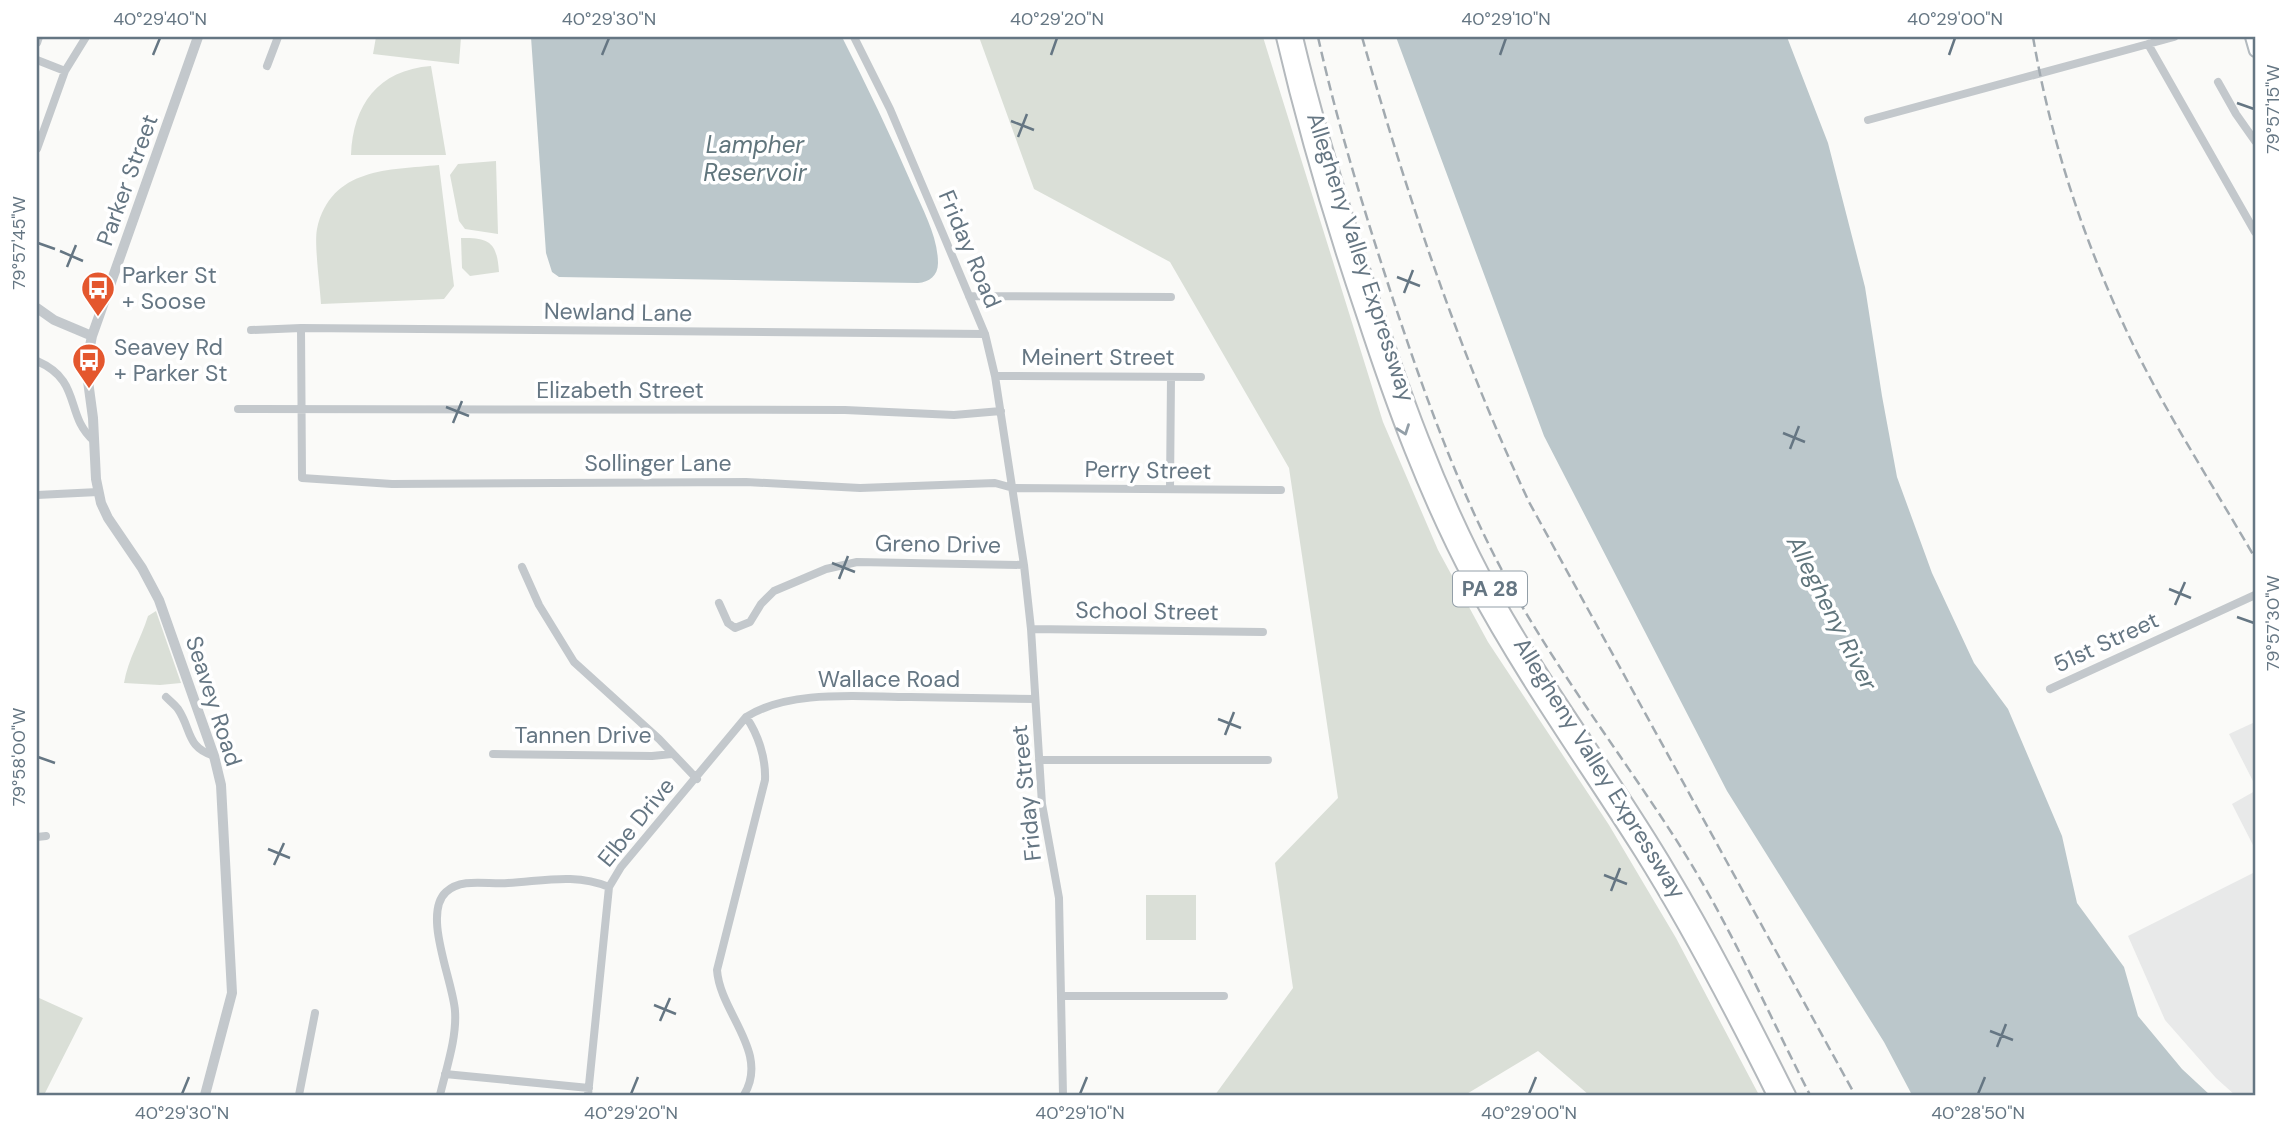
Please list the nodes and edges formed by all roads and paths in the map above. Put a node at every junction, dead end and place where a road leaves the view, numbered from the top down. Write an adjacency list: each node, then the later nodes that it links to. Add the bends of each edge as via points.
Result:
1 (39, 37): 10 (street)
2 (86, 37): 15 (street)
3 (198, 37): 27 (street, Parker Street)
4 (278, 37): 14 (street)
5 (853, 37): 21 (street, Friday Road, via 890,109)
6 (1284, 37): 68 (highway, Allegheny Valley Expressway / PA 28, one-way to 68, via 1323,188 1371,337 1405,434 1453,542 1517,659 1673,904)
7 (1295, 37): 69 (highway, Allegheny Valley Expressway / PA 28, via 1371,297 1448,506 1519,640 1669,872)
8 (2174, 37): 11 (street)
9 (2251, 37): 12 (main road)
10 (37, 43)
11 (2148, 44): 17 (street); 20 (street)
12 (2255, 51)
13 (37, 60): 15 (street)
14 (267, 66)
15 (65, 71): 19 (street)
16 (2218, 82): 18 (street)
17 (1868, 120)
18 (2255, 141)
19 (37, 149)
20 (2255, 232)
21 (969, 296): 22 (street); 26 (street, Friday Road)
22 (1171, 297)
23 (37, 308): 27 (street)
24 (301, 328): 25 (street, Newland Lane); 26 (street, Newland Lane); 32 (street)
25 (251, 330)
26 (985, 334): 29 (street, Friday Road)
27 (92, 335): 35 (street, Seavey Road, via 86,366)
28 (37, 361): 35 (street, via 63,379 85,433)
29 (995, 376): 30 (street, Meinert Street); 34 (street, Friday Road)
30 (1171, 377): 31 (street, Meinert Street); 37 (street)
31 (1201, 377)
32 (301, 408): 33 (street, Elizabeth Street); 34 (street, Elizabeth Street, via 845,410 954,415); 36 (street, Sollinger Lane, via 302,478 393,484 746,482 860,488 995,483)
33 (238, 409)
34 (1001, 411): 36 (street, Friday Road)
35 (94, 440): 39 (street, Seavey Road)
36 (1013, 488): 37 (street, Perry Street); 41 (street, Friday Street)
37 (1170, 489): 38 (street, Perry Street)
38 (1282, 490)
39 (98, 492): 40 (street); 53 (street, Seavey Road, via 108,518 159,600)
40 (37, 495)
41 (1024, 565): 44 (street, Greno Drive, via 857,562 826,569 774,592 750,622 735,628); 45 (street, Friday Street)
42 (522, 567): 52 (street, via 574,662)
43 (2255, 595): 47 (street, 51st Street)
44 (719, 603)
45 (1031, 629): 46 (street, School Street); 49 (street, Friday Street)
46 (1263, 632)
47 (2050, 689)
48 (166, 697): 53 (street, via 178,708 194,745)
49 (1035, 699): 50 (street, Wallace Road, via 842,696 767,705); 54 (street, Friday Street)
50 (746, 717): 56 (street, Elbe Drive); 66 (street, via 764,760 765,780 717,970 719,990 751,1058 752,1075)
51 (493, 754): 52 (street, Tannen Drive)
52 (672, 754): 56 (street)
53 (214, 756): 63 (street, Seavey Road, via 223,811 232,993)
54 (1039, 760): 55 (street); 58 (street, Friday Street, via 1045,831 1059,898)
55 (1268, 760)
56 (697, 779): 57 (street, Elbe Drive)
57 (609, 887): 61 (street, via 571,878 469,883 446,892 436,921 456,1011); 62 (street, Elbe Drive)
58 (1061, 996): 59 (street); 67 (street, Friday Street)
59 (1224, 996)
60 (315, 1013): 64 (street)
61 (445, 1074): 62 (street); 65 (street)
62 (588, 1092)
63 (205, 1095)
64 (299, 1095)
65 (440, 1095)
66 (744, 1095)
67 (1063, 1095)
68 (1775, 1095)
69 (1788, 1095)

